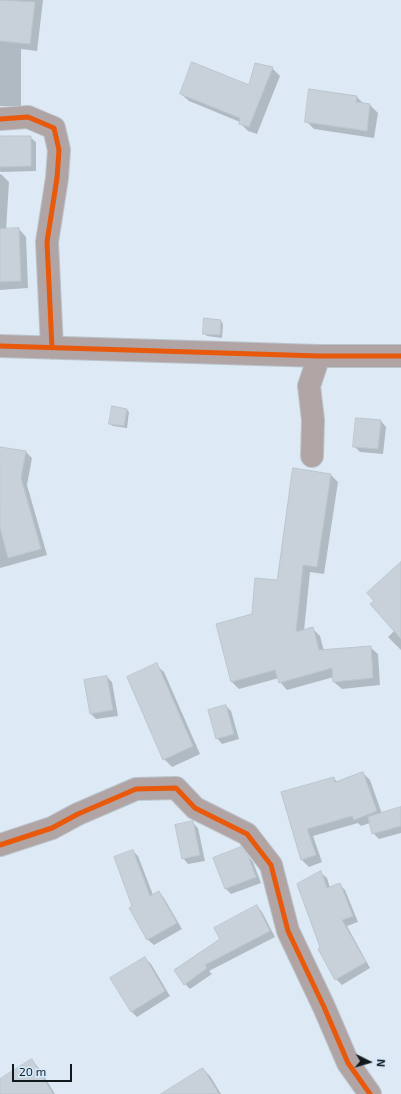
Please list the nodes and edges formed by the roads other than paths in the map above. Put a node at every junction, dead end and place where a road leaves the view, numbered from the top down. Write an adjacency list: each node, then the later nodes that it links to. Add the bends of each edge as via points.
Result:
1 (0, 118): 3 (street, via 28,117 54,128 59,150 47,242)
2 (0, 346): 3 (street)
3 (52, 348): 4 (street)
4 (319, 356): 5 (street); 6 (street, via 309,386 313,420)
5 (401, 356)
6 (312, 456)
7 (0, 845): 8 (street, via 52,828 136,789 176,788 194,808 247,834 271,865 288,931 348,1063)
8 (370, 1094)

